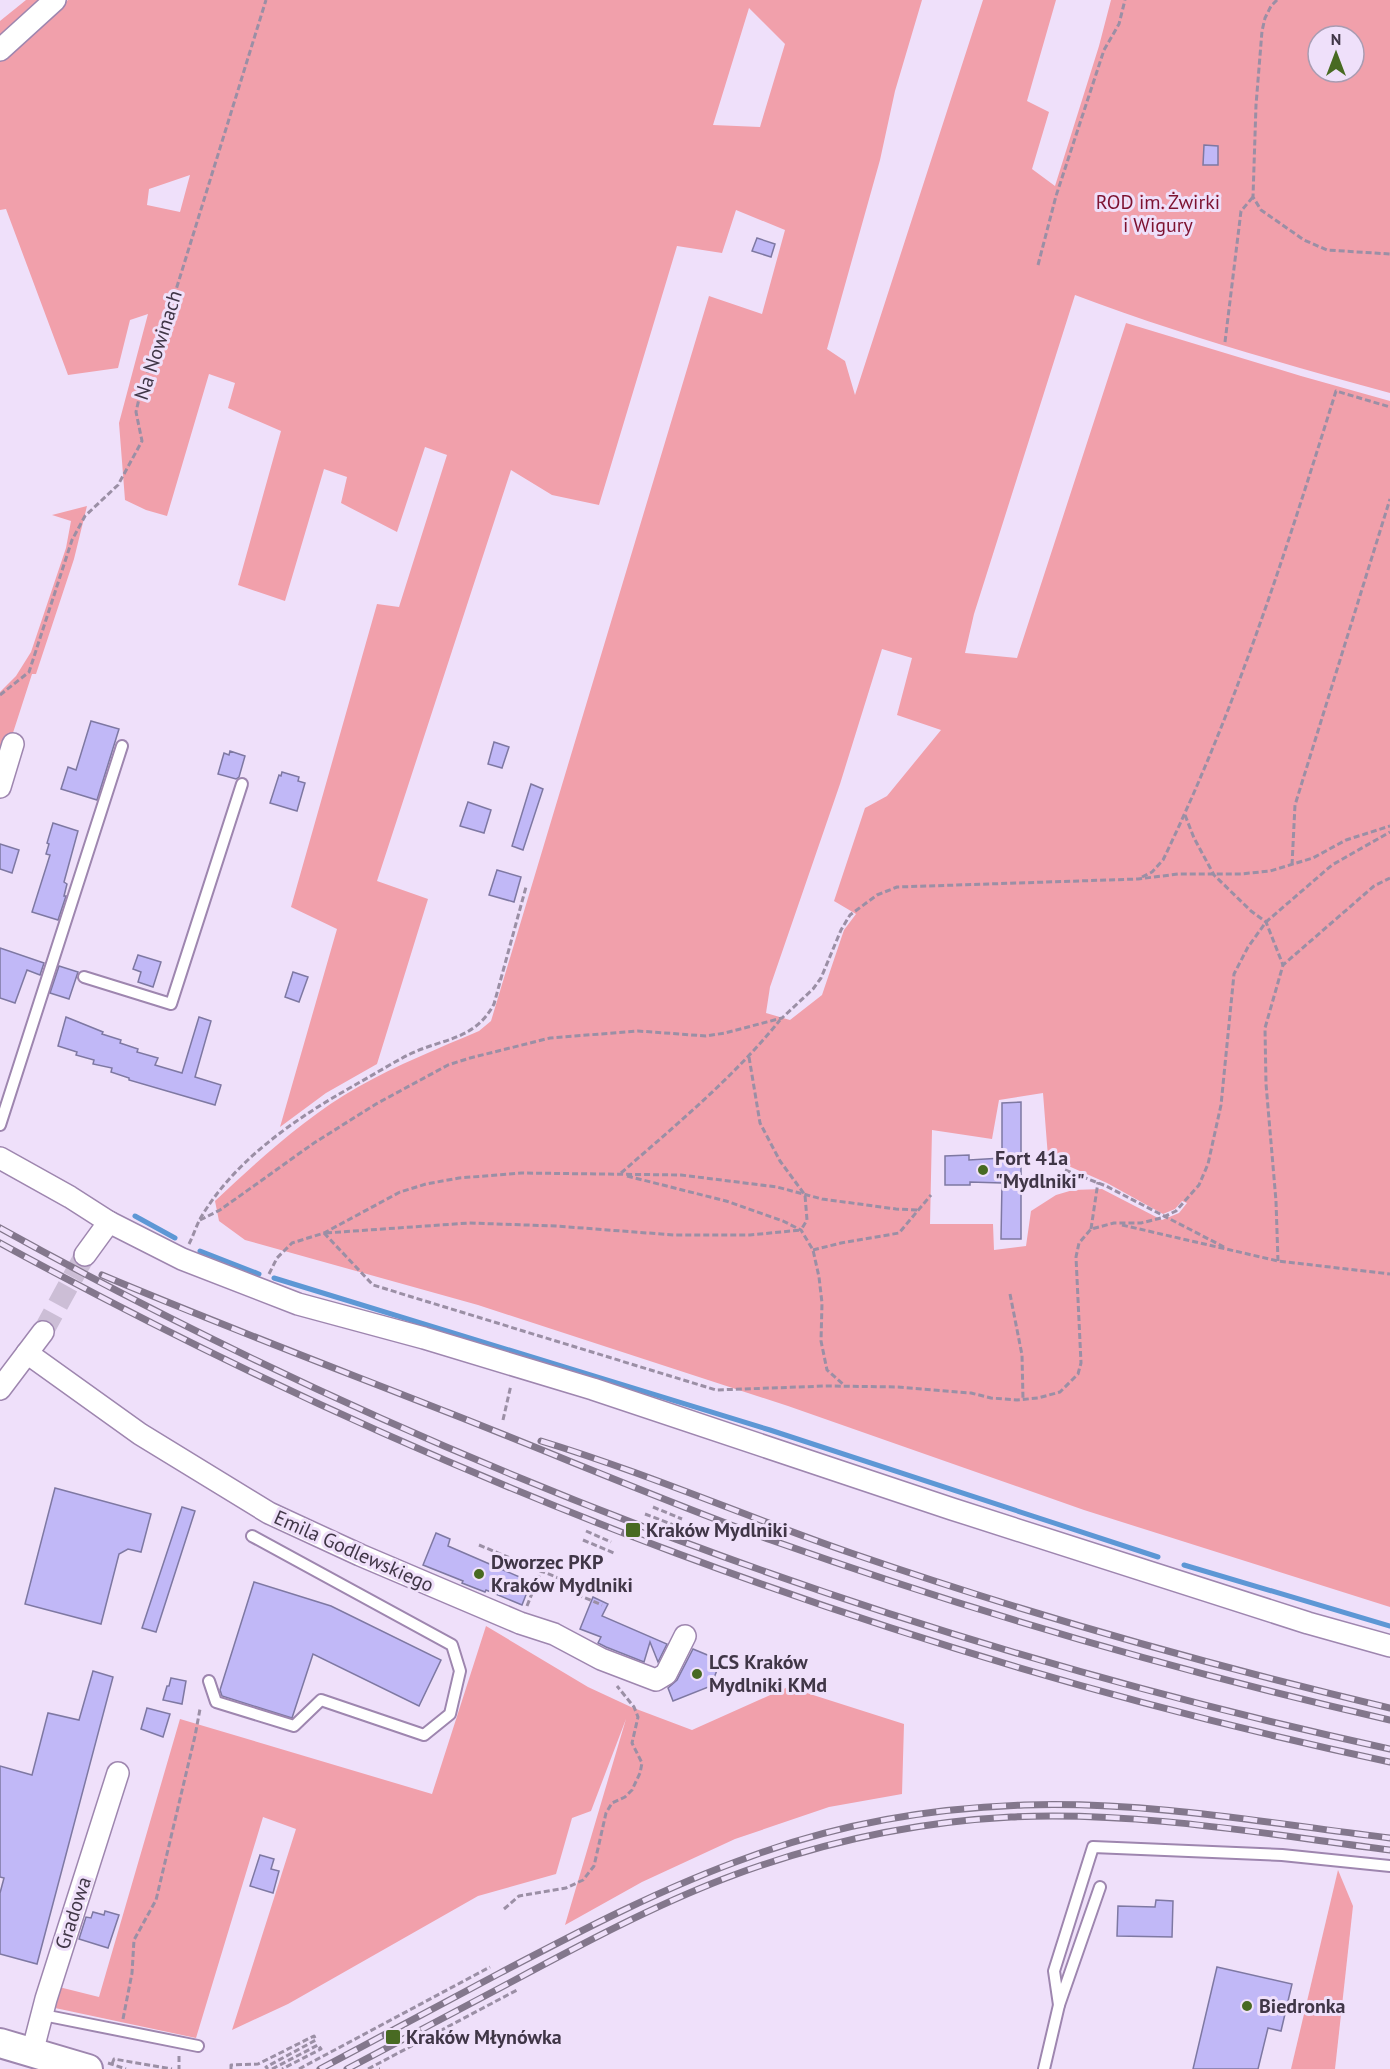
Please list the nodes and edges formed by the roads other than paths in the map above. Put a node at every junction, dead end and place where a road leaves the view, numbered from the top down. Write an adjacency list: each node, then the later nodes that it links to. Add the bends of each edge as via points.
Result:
1 (55, 0): 2 (street)
2 (0, 50)
3 (13, 744): 6 (street)
4 (122, 746): 8 (lane)
5 (242, 784): 7 (lane, via 171,1004)
6 (0, 787)
7 (84, 977)
8 (0, 1125)
9 (0, 1158): 10 (street)
10 (109, 1222): 11 (street); 17 (street, via 182,1259 298,1304 593,1389 985,1520)
11 (86, 1255)
12 (43, 1332): 13 (street)
13 (27, 1353): 14 (street); 16 (street, Emila Godlewskiego, via 220,1490 316,1536 554,1634 638,1675 656,1680 666,1674)
14 (0, 1389)
15 (252, 1536): 18 (lane, via 452,1645 460,1671 450,1714 424,1735 321,1700 294,1726 216,1702)
16 (686, 1636)
17 (1390, 1646)
18 (209, 1681)
19 (118, 1773): 23 (street, Gradowa)
20 (1390, 1866): 22 (lane, via 1282,1855 1093,1847 1053,1971)
21 (1100, 1887): 22 (lane)
22 (1059, 2005): 28 (lane)
23 (43, 2015): 25 (lane); 26 (street, Gradowa)
24 (0, 2043): 26 (street)
25 (198, 2046)
26 (32, 2053): 27 (street)
27 (88, 2069)
28 (1044, 2069)

